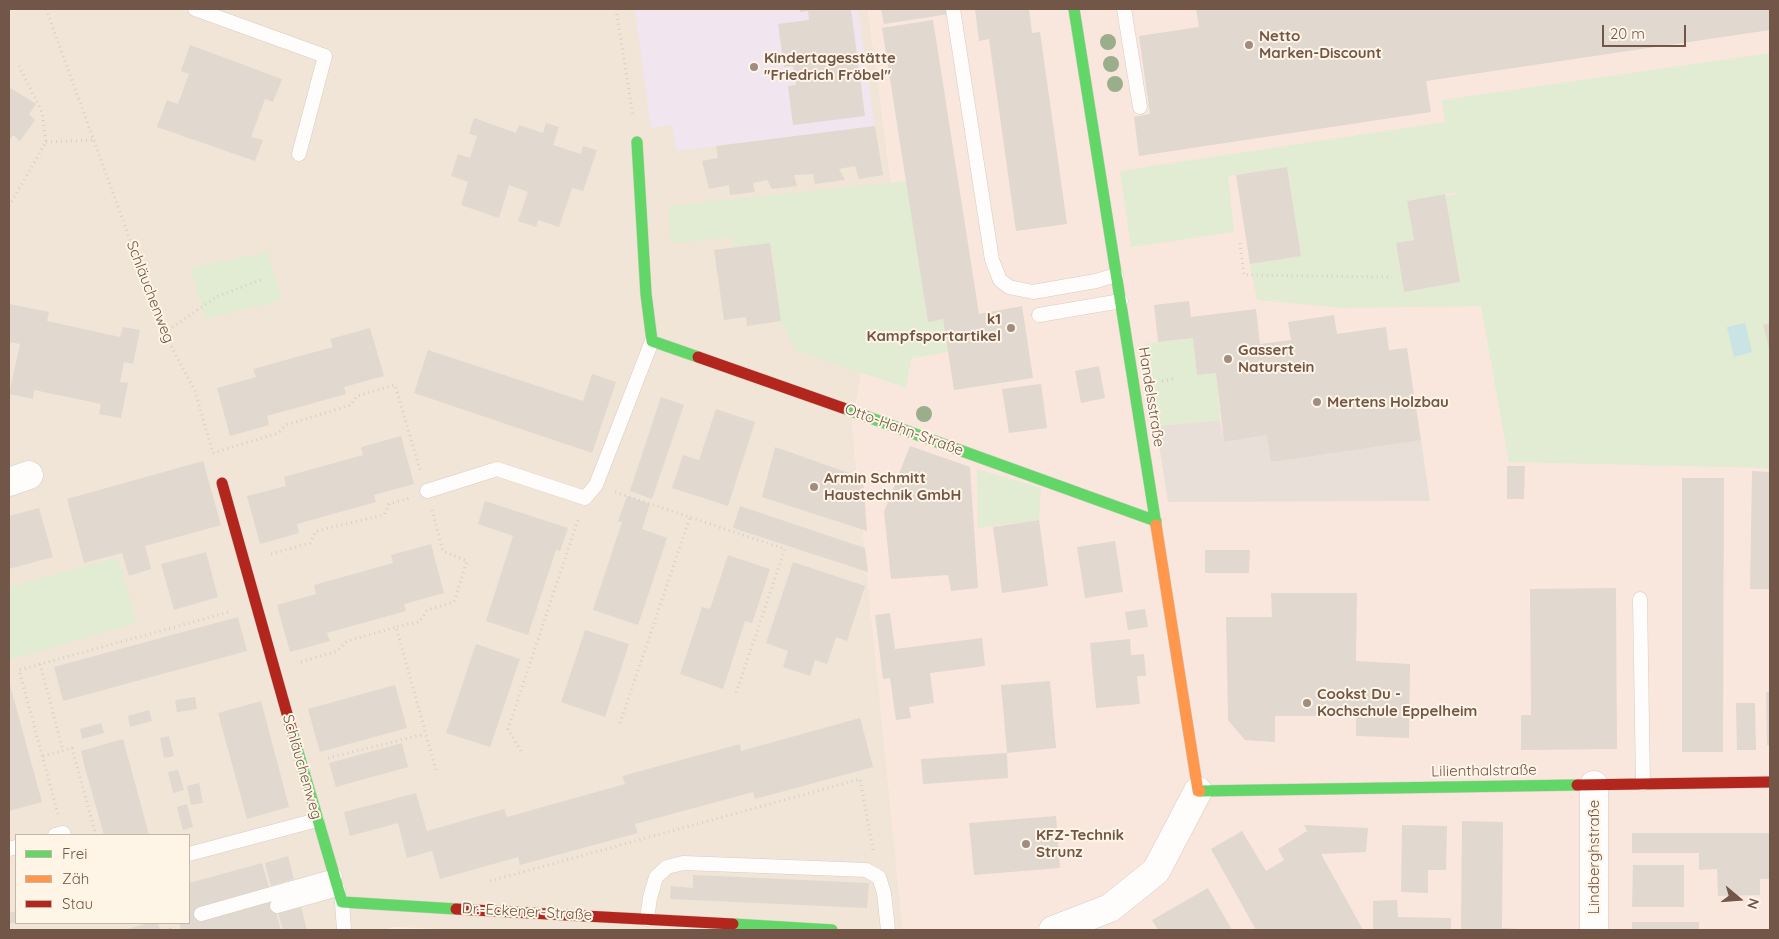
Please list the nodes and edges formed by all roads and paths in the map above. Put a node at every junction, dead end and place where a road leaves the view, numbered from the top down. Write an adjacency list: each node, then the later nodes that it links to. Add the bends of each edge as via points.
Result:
1 (46, 9): 9 (path, Schläuchenweg)
2 (194, 9): 12 (lane, via 325,56)
3 (616, 9): 11 (path)
4 (953, 9): 15 (lane, via 992,260 1000,280 1010,287 1033,292)
5 (1074, 9): 15 (street, Handelsstraße)
6 (1124, 9): 8 (lane)
7 (19, 66): 10 (path, via 42,112)
8 (1140, 107)
9 (93, 140): 10 (path); 20 (path, Schläuchenweg)
10 (46, 142): 13 (path)
11 (637, 142): 21 (street)
12 (299, 154)
13 (9, 206)
14 (1240, 243): 16 (path, via 1244,274)
15 (1116, 275): 18 (street, Handelsstraße)
16 (1392, 277)
17 (261, 280): 20 (path, via 218,296)
18 (1120, 301): 19 (lane); 28 (street, Handelsstraße)
19 (1039, 315)
20 (164, 333): 22 (path, Schläuchenweg, via 195,391)
21 (652, 341): 24 (lane); 28 (street, Otto-Hahn-Straße)
22 (213, 453): 23 (path, Schläuchenweg); 25 (path, via 278,433 286,425 351,405 358,396 395,385)
23 (222, 483): 29 (street, Schläuchenweg)
24 (596, 485): 26 (lane); 27 (path)
25 (427, 492): 26 (lane, via 497,469); 29 (path, via 389,504 384,514 316,531 310,543); 32 (path, via 444,552 467,561 454,602 427,610 419,622)
26 (586, 498): 39 (path, via 508,729)
27 (690, 518): 35 (path, via 785,550); 36 (path)
28 (1156, 521): 46 (street, Handelsstraße)
29 (244, 562): 31 (street, Schläuchenweg)
30 (1640, 599): 44 (lane)
31 (256, 604): 33 (path); 34 (street, Schläuchenweg)
32 (396, 627): 34 (path, via 347,641 337,651); 37 (path)
33 (40, 664): 38 (path); 40 (path, via 19,670)
34 (274, 670): 41 (street, Schläuchenweg)
35 (735, 696)
36 (620, 723)
37 (425, 734): 41 (path); 42 (path)
38 (64, 751): 40 (path); 49 (path, via 72,748)
39 (521, 751)
40 (43, 756): 48 (path)
41 (301, 765): 47 (street, Schläuchenweg)
42 (437, 774)
43 (1770, 782): 44 (street, Lilienthalstraße)
44 (1643, 784): 45 (street, Lilienthalstraße)
45 (1594, 785): 46 (street, Lilienthalstraße); 61 (street, Lindberghstraße)
46 (1198, 791): 60 (street, via 1156,871 1110,908)
47 (317, 820): 50 (lane); 53 (street, Schläuchenweg)
48 (61, 834)
49 (96, 834)
50 (190, 854)
51 (879, 877): 52 (path, via 860,779); 56 (lane, via 866,870 683,863 667,867 656,877); 59 (lane)
52 (489, 881)
53 (338, 889): 54 (lane); 55 (lane); 56 (street, Dr.-Eckener-Straße); 57 (lane, Schläuchenweg)
54 (277, 906)
55 (201, 914)
56 (647, 919): 58 (street, Dr.-Eckener-Straße)
57 (344, 930)
58 (832, 930)
59 (888, 930)
60 (1053, 930)
61 (1594, 930)

